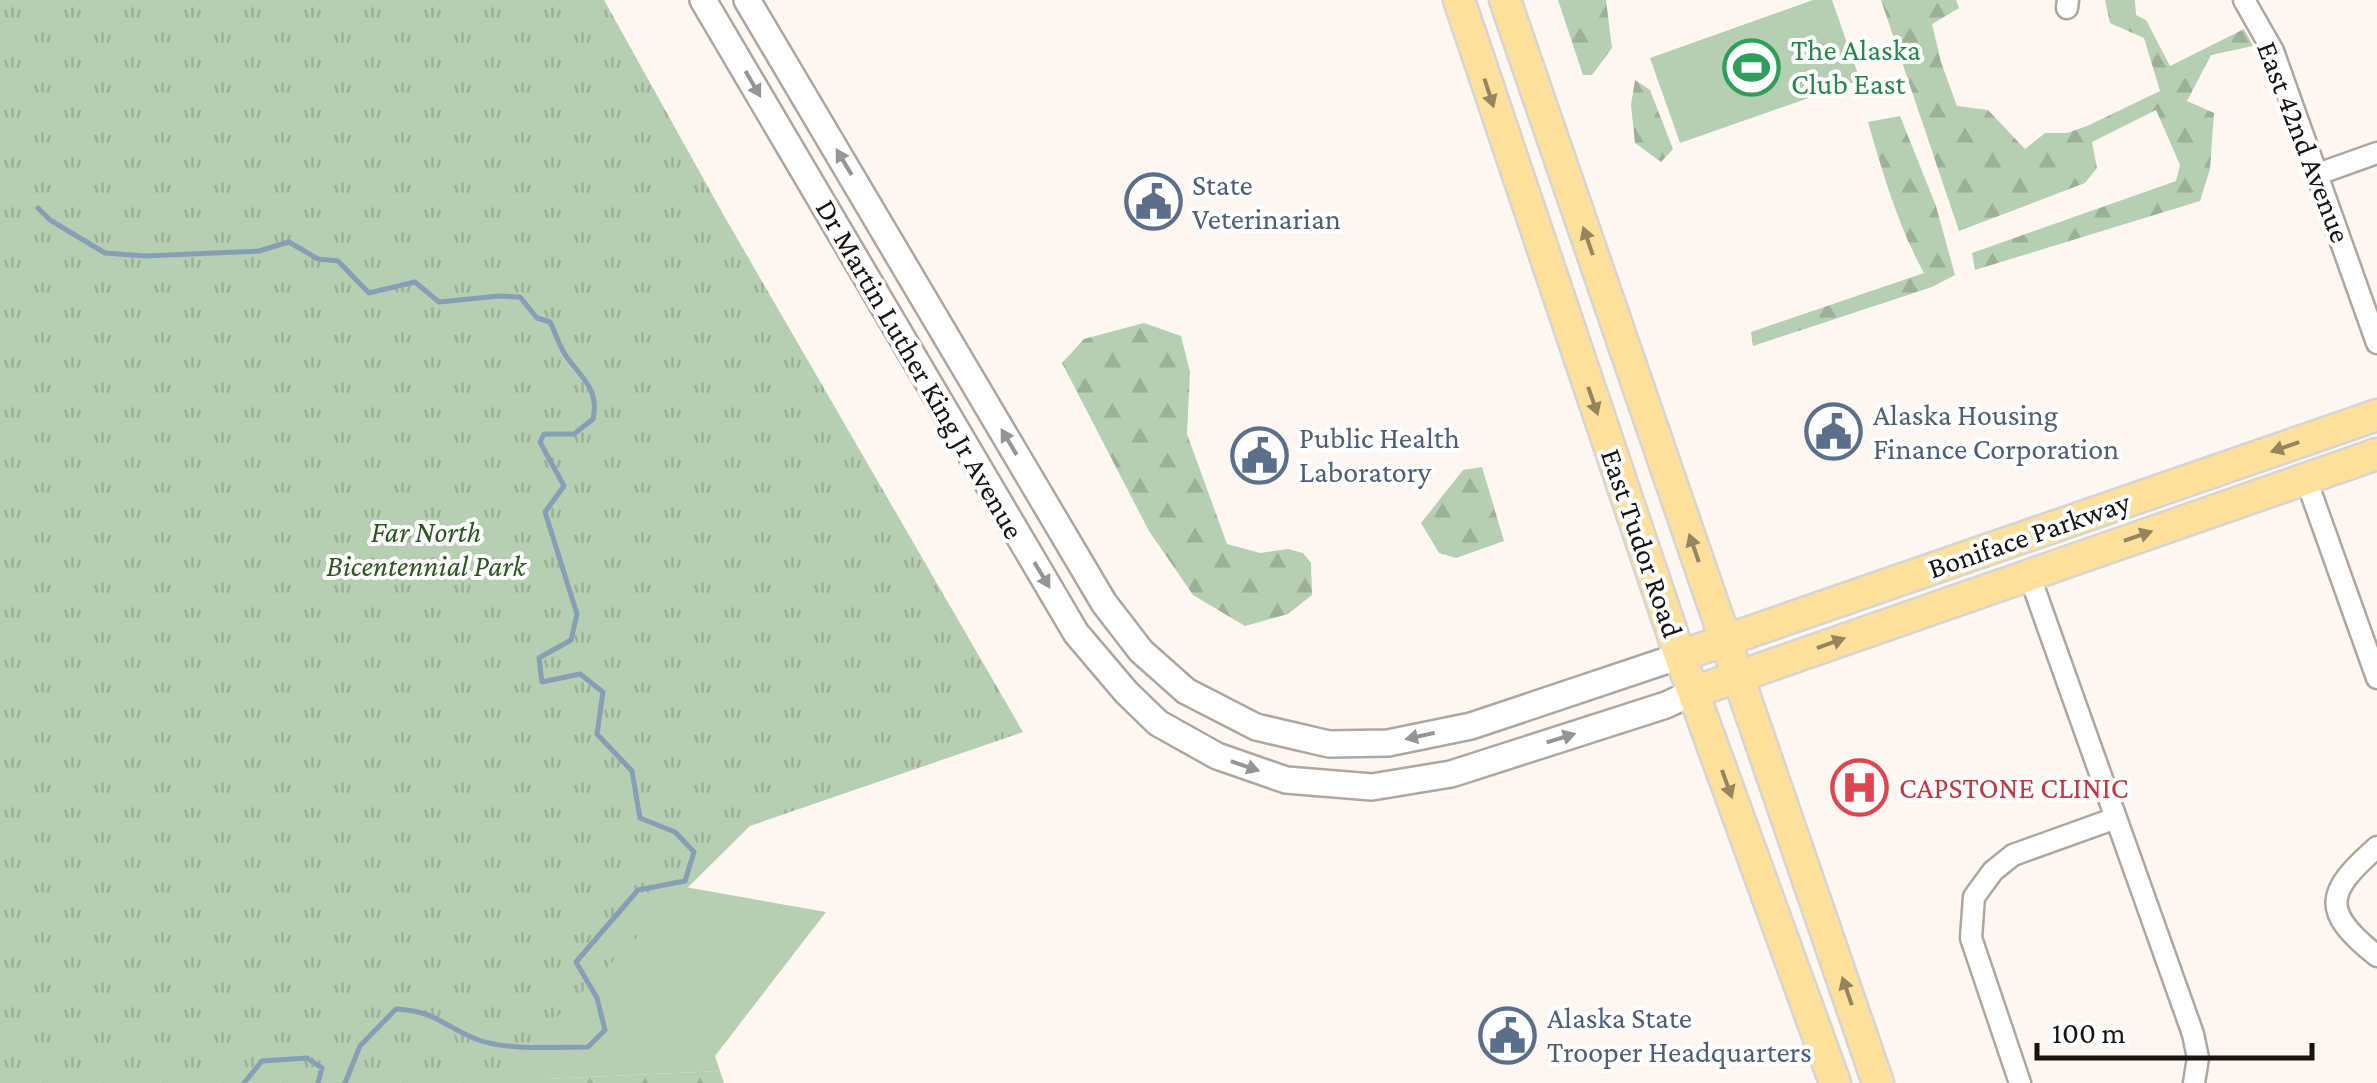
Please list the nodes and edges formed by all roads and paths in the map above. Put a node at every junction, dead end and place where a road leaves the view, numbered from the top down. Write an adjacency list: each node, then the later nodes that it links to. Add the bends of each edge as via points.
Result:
1 (704, 0): 17 (street, Dr Martin Luther King Jr Avenue, one-way to 17, via 1076,632 1158,723 1217,756 1286,780 1372,786 1451,774)
2 (748, 0): 14 (street, Dr Martin Luther King Jr Avenue, one-way to 2, via 1471,726 1388,743 1329,744 1256,727 1186,691 1141,651 1104,603)
3 (1459, 0): 14 (main road, East Tudor Road, one-way to 14)
4 (1505, 0): 13 (main road, East Tudor Road, one-way to 4)
5 (2244, 0): 7 (street, East 42nd Avenue, via 2274,52)
6 (2377, 154): 7 (street)
7 (2318, 174): 8 (street, East 42nd Avenue)
8 (2377, 342)
9 (2377, 415): 13 (main road, Boniface Parkway, one-way to 13)
10 (2377, 454): 11 (main road, Boniface Parkway)
11 (2306, 479): 12 (main road, Boniface Parkway, one-way to 11); 16 (street)
12 (2028, 574): 15 (main road, Boniface Parkway, one-way to 12); 18 (street)
13 (1726, 640): 14 (main road, Boniface Parkway); 15 (main road, East Tudor Road)
14 (1680, 656): 17 (main road, East Tudor Road)
15 (1739, 676): 17 (main road, Boniface Parkway); 22 (main road, East Tudor Road, one-way to 15)
16 (2377, 678)
17 (1694, 692): 21 (main road, East Tudor Road, one-way to 21)
18 (2116, 818): 23 (street, via 2013,855 1978,890 1970,911 1970,938); 24 (street, via 2196,1043)
19 (2377, 847): 20 (street, via 2346,875 2336,898 2346,928)
20 (2377, 956)
21 (1836, 1083)
22 (1878, 1083)
23 (2020, 1083)
24 (2194, 1083)

